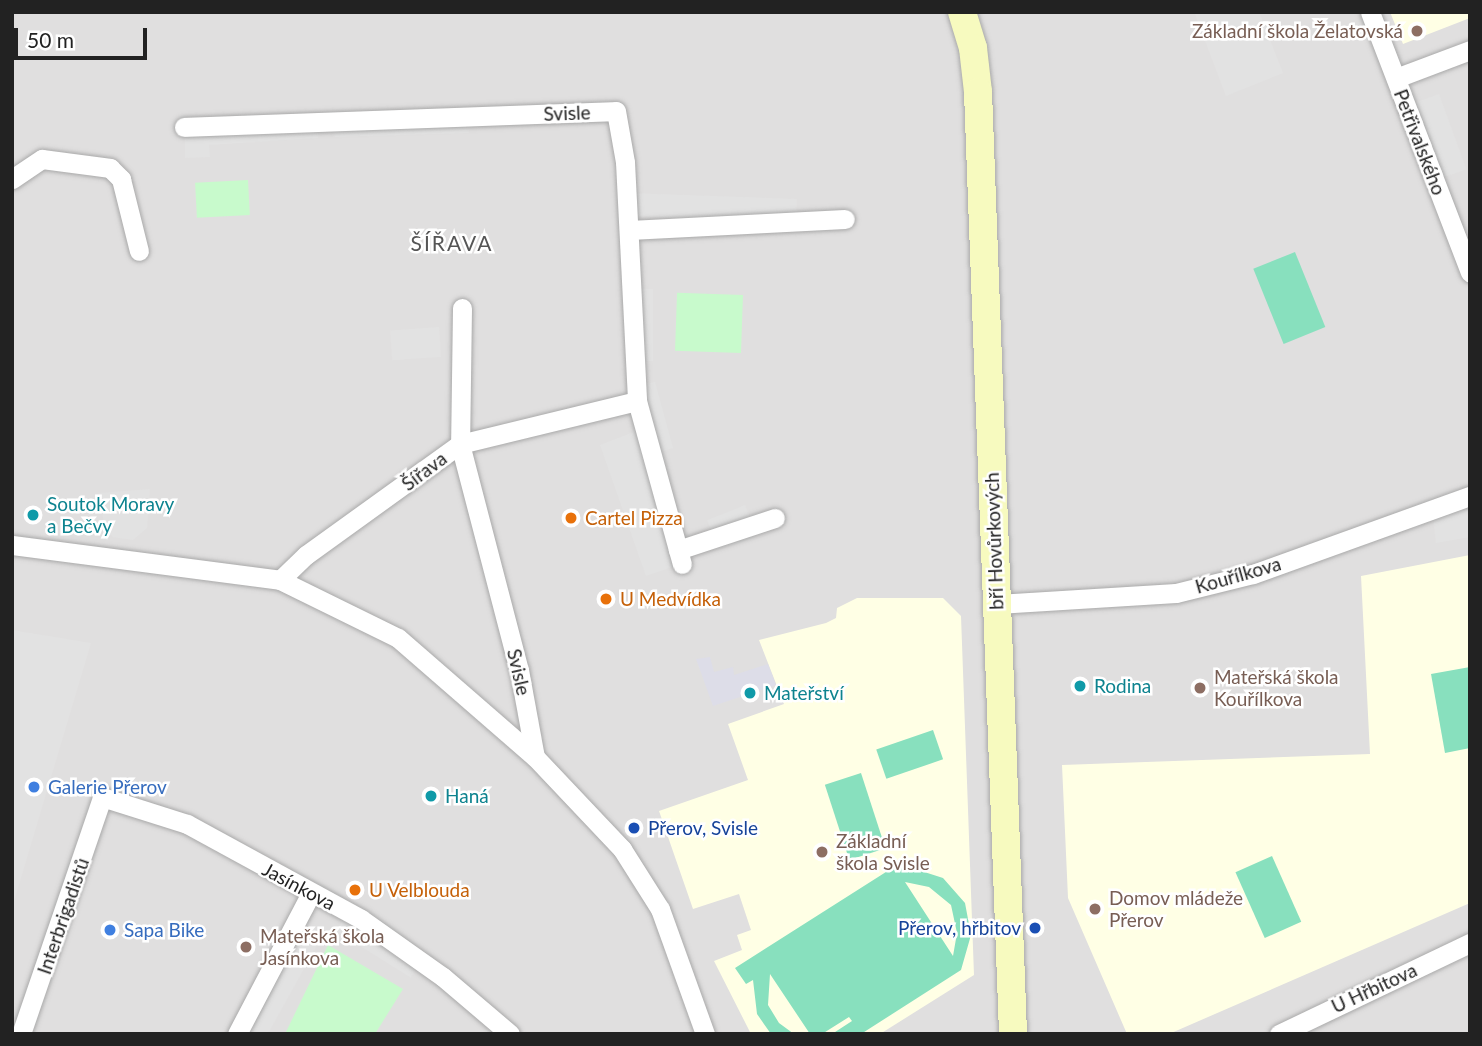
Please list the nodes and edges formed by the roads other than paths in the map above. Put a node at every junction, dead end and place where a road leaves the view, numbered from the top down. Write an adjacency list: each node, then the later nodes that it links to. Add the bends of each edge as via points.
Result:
1 (962, 12): 4 (main road, bří Hovůrkových)
2 (977, 12): 4 (main road, bří Hovůrkových)
3 (1370, 12): 6 (street, Petřivalského)
4 (973, 48): 20 (main road, bří Hovůrkových)
5 (1470, 50): 6 (street)
6 (1396, 78): 12 (street, Petřivalského)
7 (184, 127): 10 (street, Svisle, via 616,111)
8 (12, 179): 11 (street, via 42,159 110,168 121,179)
9 (845, 219): 10 (street)
10 (629, 230): 14 (street, Svisle)
11 (139, 251)
12 (1470, 272)
13 (462, 308): 15 (street, Šířava)
14 (637, 401): 15 (street); 17 (street, Svisle, via 680,557)
15 (460, 444): 19 (street, Šířava, via 306,555); 21 (street, Svisle, via 521,680)
16 (1470, 496): 20 (street, Kouřílkova, via 1251,574 1176,593)
17 (775, 518)
18 (12, 545): 19 (street)
19 (280, 580): 21 (street, via 398,638)
20 (997, 604): 29 (main road, bří Hovůrkových)
21 (535, 757): 28 (street, via 622,849 660,909)
22 (102, 797): 23 (street, Jasínkova, via 187,824); 25 (street, Interbrigadistů)
23 (311, 892): 26 (street); 27 (street, Jasínkova, via 384,934)
24 (1470, 943): 30 (street, U Hřbitova)
25 (21, 1034)
26 (237, 1034)
27 (510, 1034)
28 (705, 1034)
29 (1013, 1034)
30 (1279, 1034)

